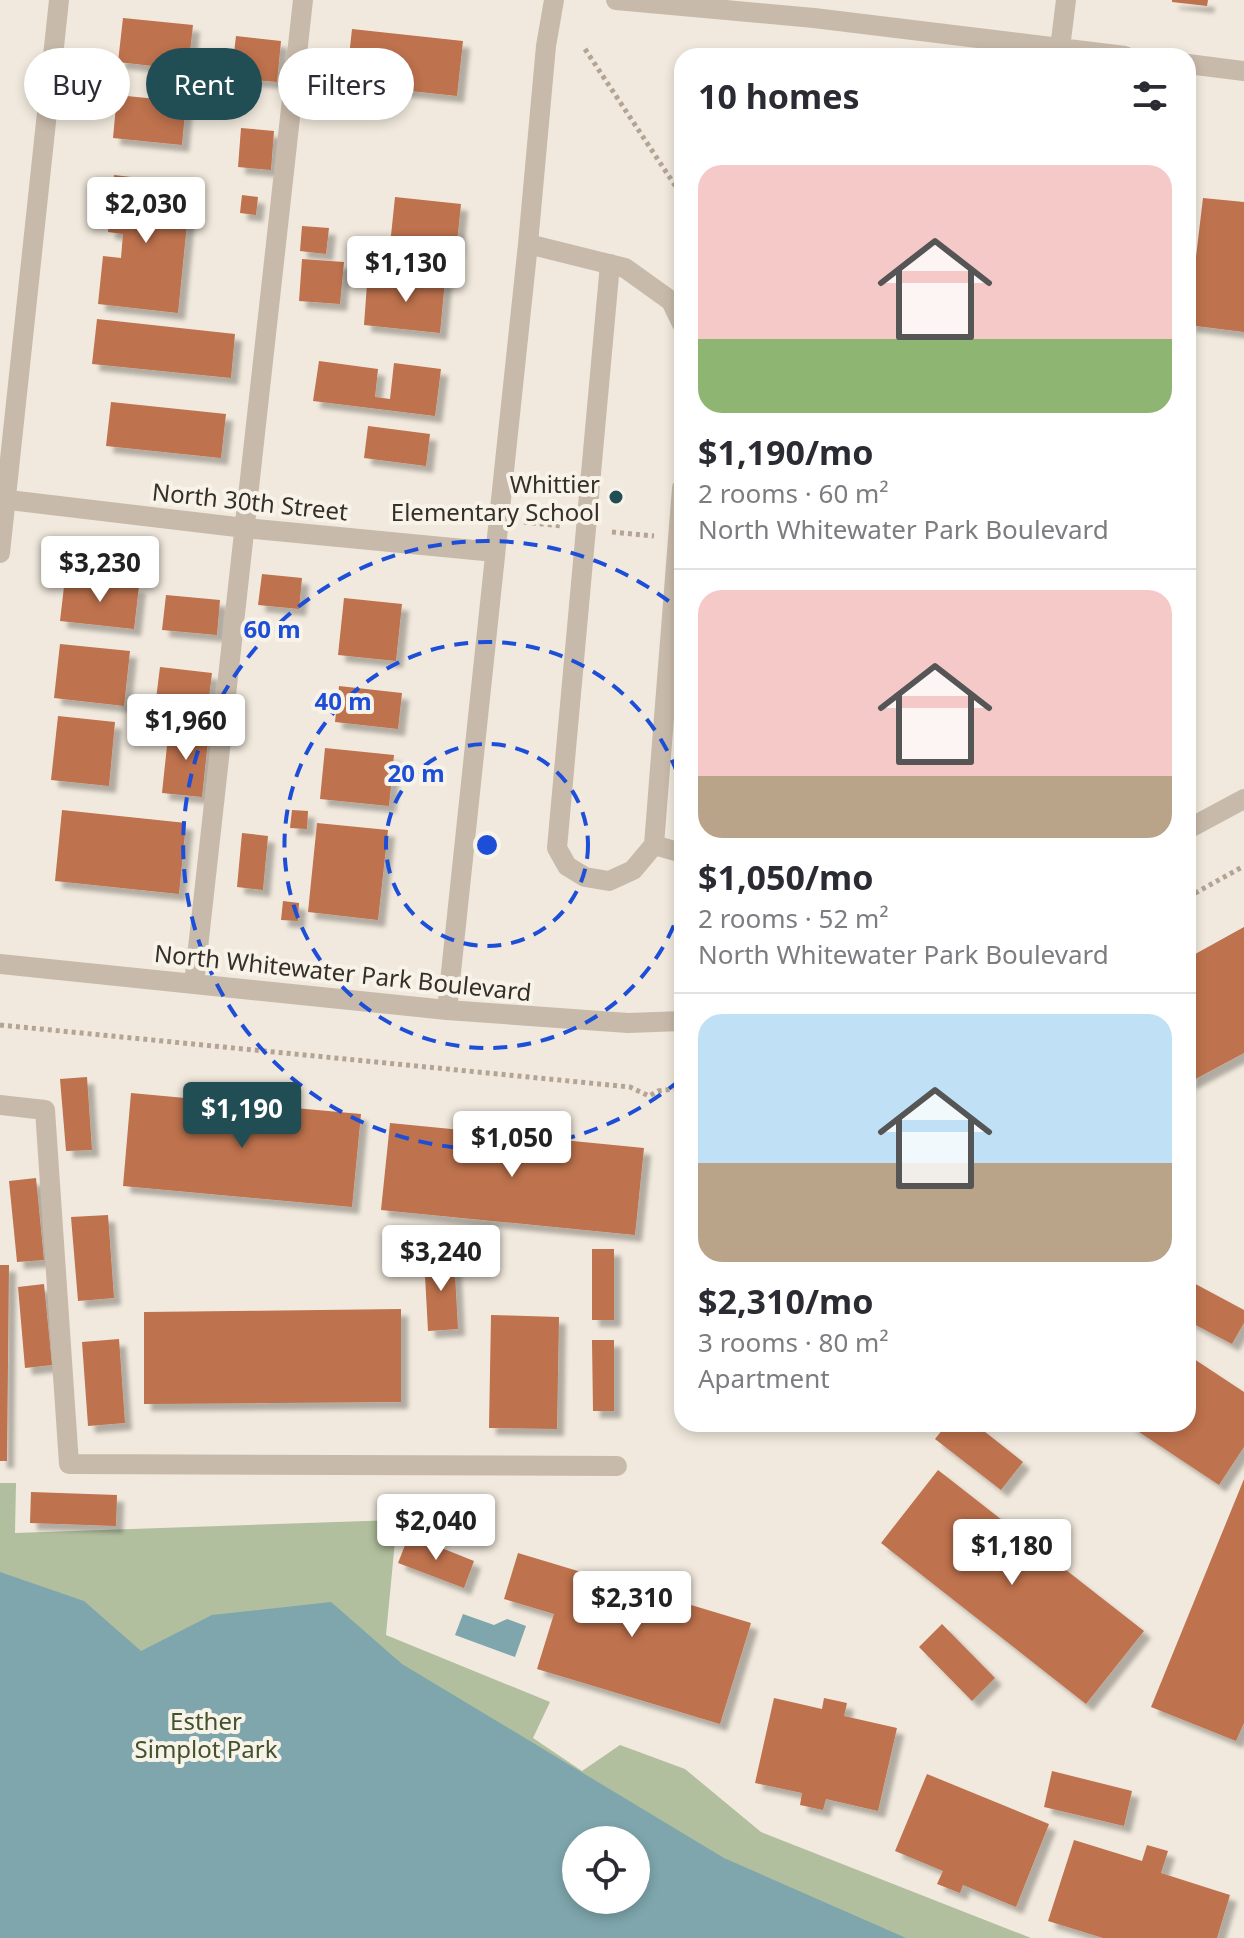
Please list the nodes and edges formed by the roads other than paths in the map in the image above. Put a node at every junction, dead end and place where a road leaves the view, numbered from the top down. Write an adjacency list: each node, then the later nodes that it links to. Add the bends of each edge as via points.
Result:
1 (59, 0): 13 (street)
2 (303, 0): 14 (street)
3 (554, 0): 10 (street)
4 (616, 0): 6 (street)
5 (1066, 0): 7 (street)
6 (801, 8): 7 (street)
7 (1060, 48)
8 (1196, 65): 9 (street)
9 (1244, 71)
10 (528, 244): 11 (street); 15 (street)
11 (610, 264): 12 (street, via 625,268); 20 (street, via 557,848 567,866 585,877 609,881 633,870)
12 (674, 307)
13 (3, 499): 14 (street, North 30th Street); 16 (street)
14 (245, 528): 15 (street, North 30th Street); 23 (street)
15 (495, 552): 24 (street)
16 (0, 553)
17 (674, 590): 20 (street)
18 (1244, 799): 19 (street)
19 (1196, 825)
20 (654, 845): 21 (street)
21 (674, 851)
22 (0, 964): 23 (street, North Whitewater Park Boulevard)
23 (194, 984): 24 (street, North Whitewater Park Boulevard)
24 (447, 1010): 25 (street, North Whitewater Park Boulevard)
25 (674, 1021)
26 (0, 1105): 27 (street, via 45,1110 69,1464)
27 (617, 1466)

